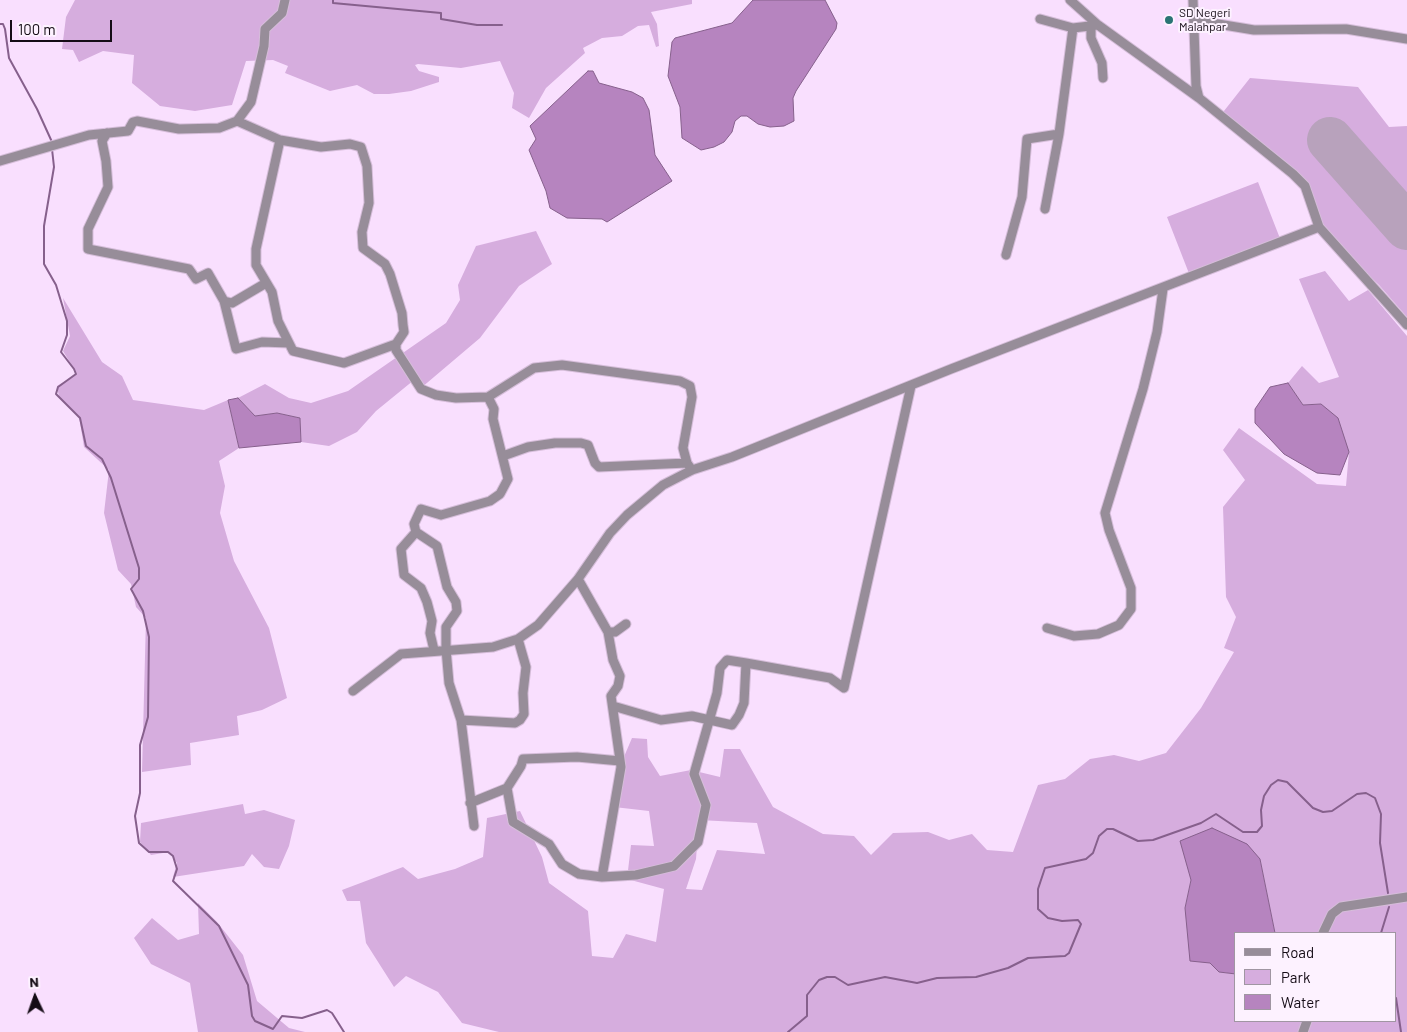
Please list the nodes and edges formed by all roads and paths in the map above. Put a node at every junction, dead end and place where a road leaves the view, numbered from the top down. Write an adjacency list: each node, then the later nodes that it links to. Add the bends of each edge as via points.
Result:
1 (285, 0): 11 (street, via 282,13 265,29 251,102)
2 (1070, 0): 6 (street)
3 (1193, 0): 5 (street)
4 (1040, 19): 7 (street)
5 (1194, 20): 8 (street, via 1254,30 1346,29); 10 (street)
6 (1094, 26): 7 (street); 9 (street, via 1091,38 1102,63); 10 (street)
7 (1073, 28): 13 (street)
8 (1407, 39)
9 (1103, 78)
10 (1199, 98): 17 (street, via 1282,163 1305,186)
11 (237, 122): 12 (street, via 219,128 180,129 137,121 128,131); 14 (street)
12 (108, 133): 15 (street, via 89,135); 21 (street, via 102,141 108,187 88,229 88,249 189,269 196,279 208,273)
13 (1059, 134): 16 (street); 18 (street, via 1027,139 1022,197)
14 (280, 140): 19 (street, via 256,249 256,265); 24 (street, via 322,147 361,146 367,166 369,203 362,232 363,248 385,264 390,274 404,332)
15 (0, 161)
16 (1045, 209)
17 (1319, 228): 20 (street); 22 (street)
18 (1006, 255)
19 (266, 283): 21 (street, via 232,303); 23 (street, via 272,292 278,321)
20 (1163, 289): 25 (street); 32 (street, via 1157,332 1143,389 1105,513 1131,588 1131,609 1119,625 1098,634 1074,636)
21 (224, 301): 23 (street, via 236,348 262,342)
22 (1407, 325)
23 (290, 343): 24 (street, via 293,351 344,363)
24 (396, 344): 26 (street, via 396,350 421,390 456,398)
25 (911, 386): 28 (street, via 732,457); 37 (street, via 844,688 830,678)
26 (488, 397): 27 (street, via 494,408 493,419); 28 (street, via 534,368 562,365 680,381 690,386 692,397 684,448)
27 (503, 456): 28 (street, via 528,447 581,443 588,445 599,467); 29 (street, via 508,479 500,494 490,501 441,515 421,509 414,524)
28 (690, 466): 30 (street, via 663,485 610,533)
29 (416, 532): 35 (street, via 437,546 447,587 456,602 457,611 446,627); 36 (street, via 401,549 404,575 421,588 427,602)
30 (578, 578): 33 (street); 34 (street, via 538,625)
31 (626, 624): 33 (street, via 615,632)
32 (1047, 628)
33 (608, 632): 39 (street, via 613,660 620,676 611,696)
34 (518, 640): 35 (street, via 492,647); 40 (street, via 526,667 524,714 520,720 515,723)
35 (446, 649): 36 (street); 40 (street, via 450,683)
36 (434, 650): 38 (street, via 401,654)
37 (746, 663): 41 (street, via 727,660 720,668); 41 (street, via 744,703 739,715 732,725)
38 (353, 691)
39 (613, 706): 41 (street, via 661,720 692,716); 42 (street)
40 (461, 720): 44 (street)
41 (710, 720): 46 (street, via 694,774 706,806 698,842 674,866 636,875)
42 (620, 761): 43 (street, via 577,757 523,759 522,766); 46 (street, via 620,780)
43 (507, 788): 44 (street); 46 (street, via 513,822 549,844 562,864 579,874)
44 (470, 804): 45 (street)
45 (474, 826)
46 (602, 877)
47 (1407, 896): 48 (street, via 1341,907 1332,914)
48 (1323, 932)

